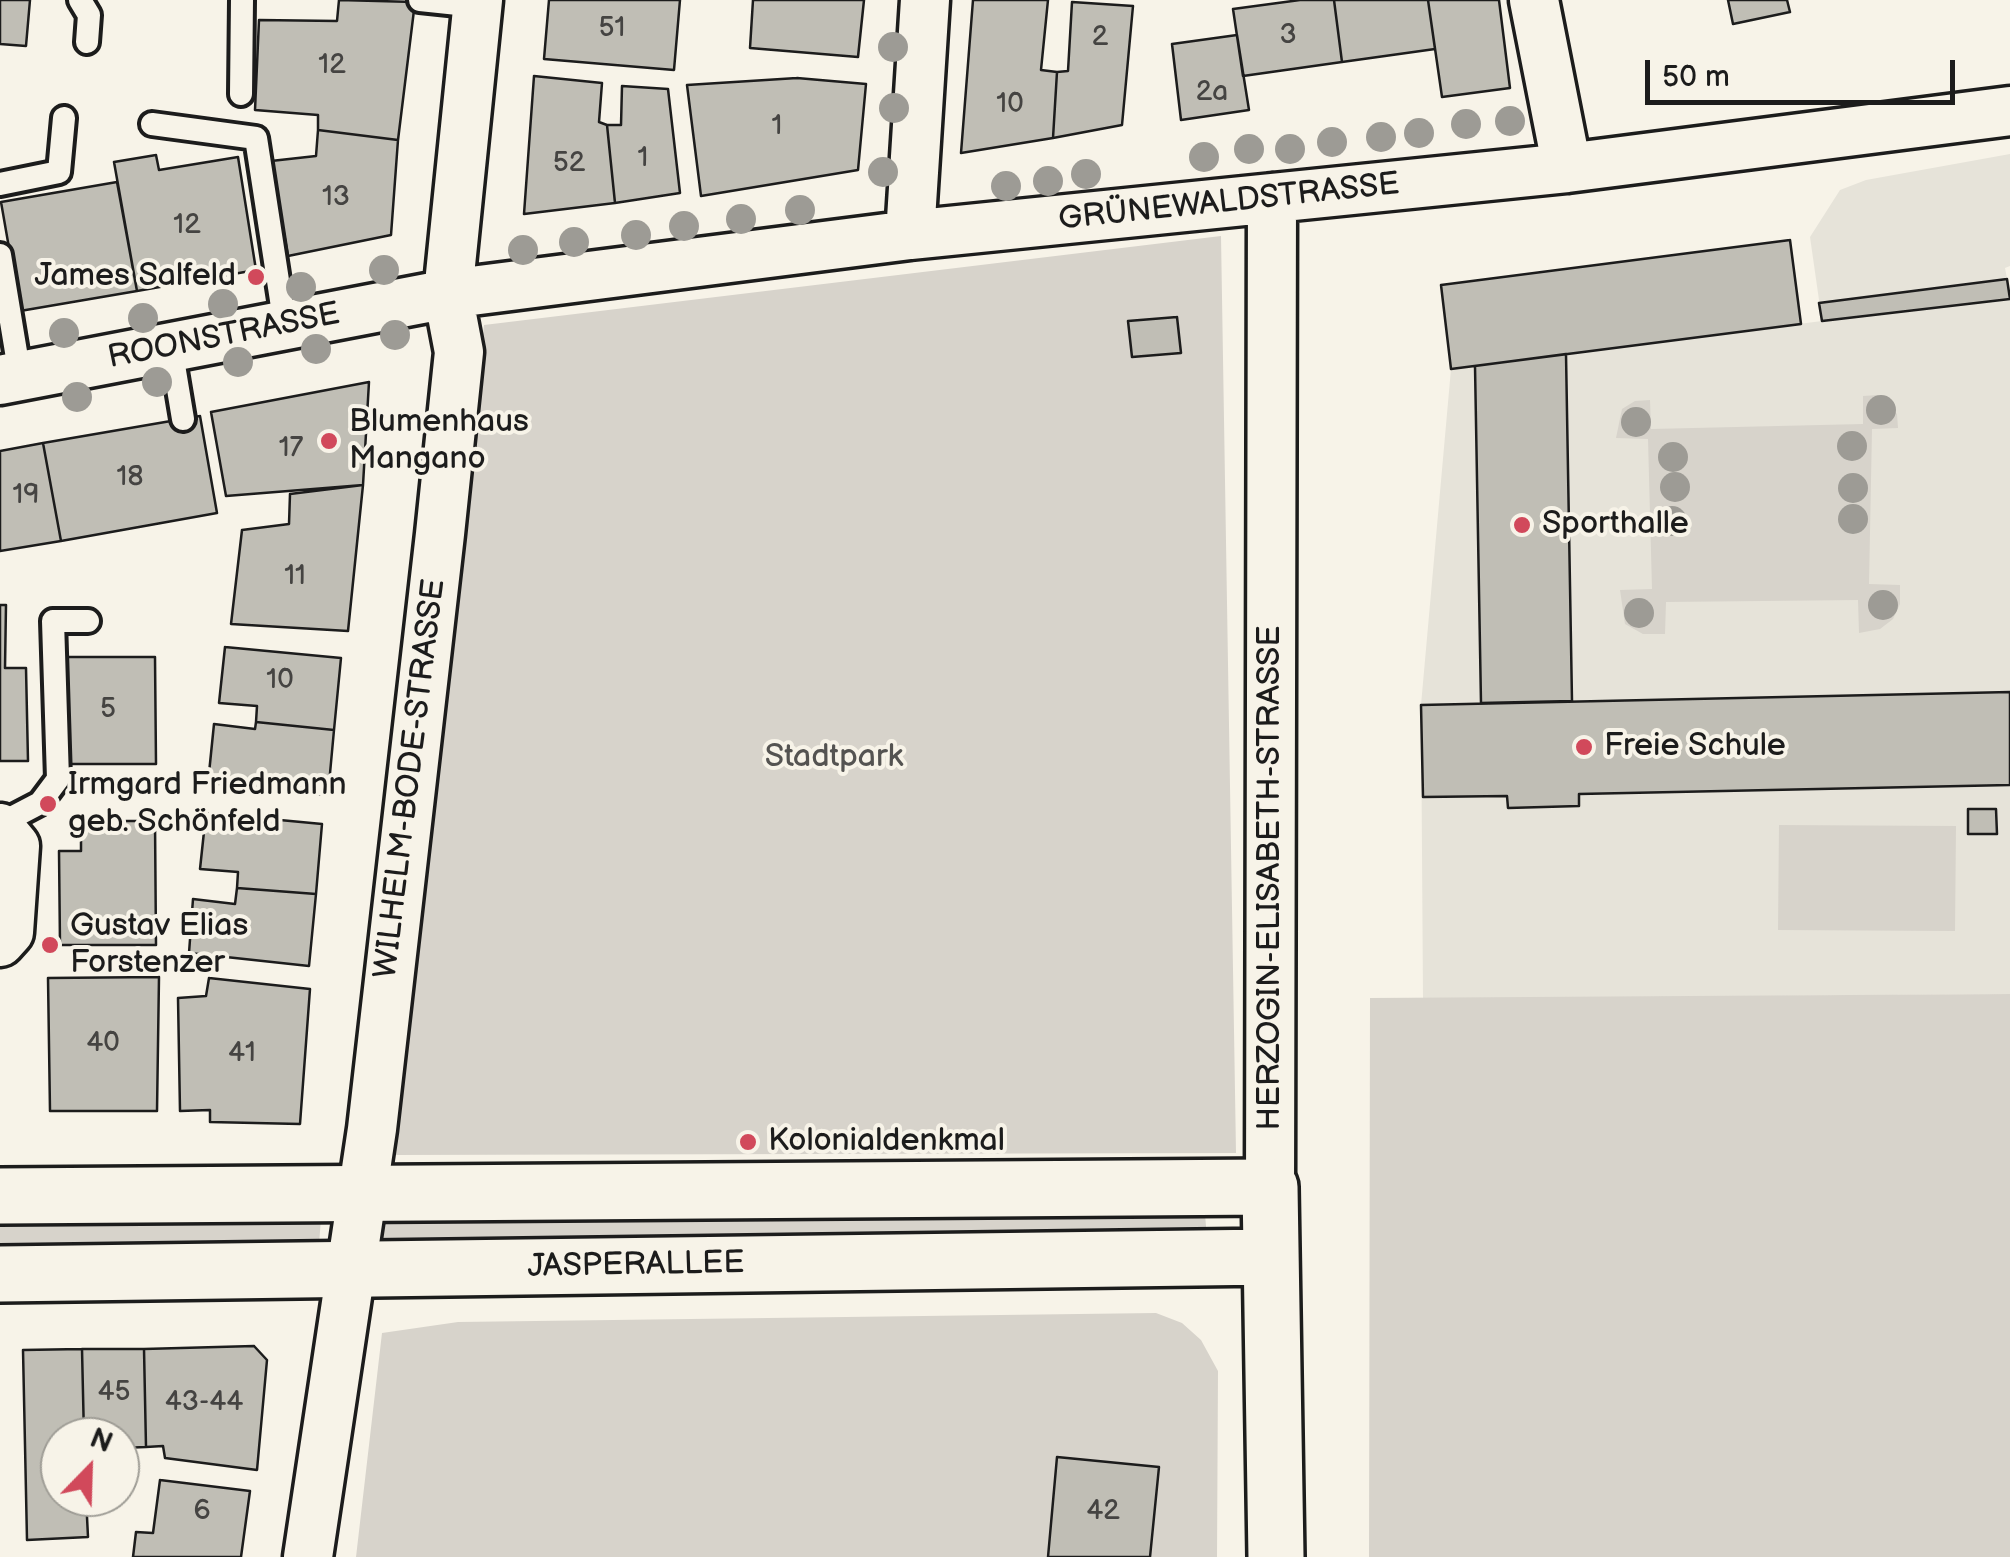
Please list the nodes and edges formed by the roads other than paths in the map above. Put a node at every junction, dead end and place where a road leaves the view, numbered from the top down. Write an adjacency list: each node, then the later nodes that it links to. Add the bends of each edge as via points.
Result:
1 (80, 0): 7 (lane, via 89,15)
2 (242, 0): 8 (lane)
3 (420, 0): 6 (lane)
4 (926, 0): 15 (street)
5 (1534, 0): 12 (street)
6 (477, 3): 17 (street, WILHELM-BODE-STRASSE)
7 (87, 42)
8 (240, 94)
9 (2010, 111): 12 (street, GRÜNEWALDSTRASSE)
10 (64, 118): 13 (lane, via 59,172)
11 (152, 124): 18 (lane, via 256,138)
12 (1567, 168): 14 (street, GRÜNEWALDSTRASSE)
13 (0, 184)
14 (1272, 198): 15 (street, GRÜNEWALDSTRASSE); 25 (street, HERZOGIN-ELISABETH-STRASSE)
15 (910, 235): 17 (street, GRÜNEWALDSTRASSE)
16 (0, 255): 20 (lane)
17 (448, 294): 18 (street, ROONSTRASSE); 26 (street, WILHELM-BODE-STRASSE, via 459,352)
18 (284, 326): 19 (street, ROONSTRASSE)
19 (170, 348): 20 (street, ROONSTRASSE); 21 (lane)
20 (10, 378)
21 (183, 419)
22 (88, 620): 23 (lane, via 53,622 58,779 40,802)
23 (0, 826): 24 (street, via 15,846 9,932)
24 (0, 942)
25 (1270, 1187): 26 (street); 28 (street, HERZOGIN-ELISABETH-STRASSE)
26 (361, 1193): 27 (street); 29 (street, WILHELM-BODE-STRASSE)
27 (0, 1196)
28 (1271, 1257): 29 (street, JASPERALLEE); 32 (street, HERZOGIN-ELISABETH-STRASSE)
29 (349, 1270): 30 (street, JASPERALLEE); 31 (street, WILHELM-BODE-STRASSE)
30 (0, 1274)
31 (308, 1557)
32 (1276, 1557)

